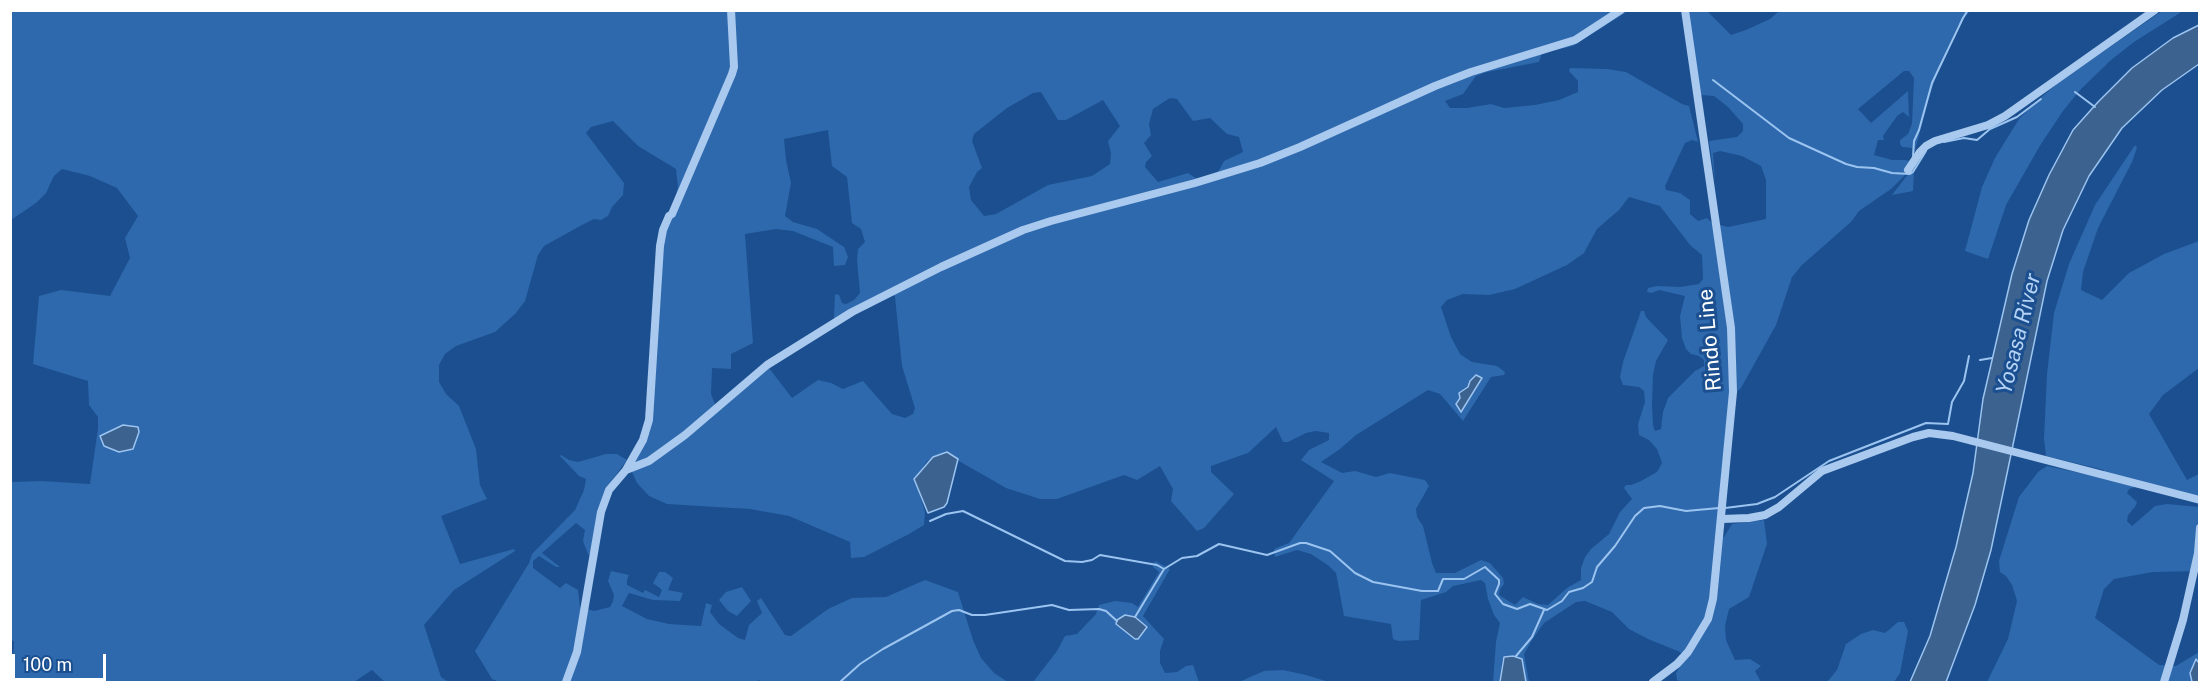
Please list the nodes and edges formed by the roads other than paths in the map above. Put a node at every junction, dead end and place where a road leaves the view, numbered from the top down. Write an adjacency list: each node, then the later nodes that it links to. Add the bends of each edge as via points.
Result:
1 (731, 10): 6 (street, via 732,74 663,230 649,420)
2 (1621, 10): 6 (street, via 1575,40 1435,86 1260,163 1023,230 941,267 852,312 767,365 685,435 649,460)
3 (1685, 10): 8 (street, Rindo Line, via 1731,328 1733,392)
4 (2155, 10): 5 (street, via 2005,116 1926,146)
5 (1908, 170)
6 (626, 470): 10 (street, via 609,490 601,512 579,641)
7 (2199, 500): 8 (street, via 1929,433 1822,471 1765,514)
8 (1722, 519): 11 (street, Rindo Line, via 1708,619 1688,652)
9 (2199, 528): 12 (street, via 2198,554 2183,620)
10 (566, 682)
11 (1653, 682)
12 (2164, 682)

